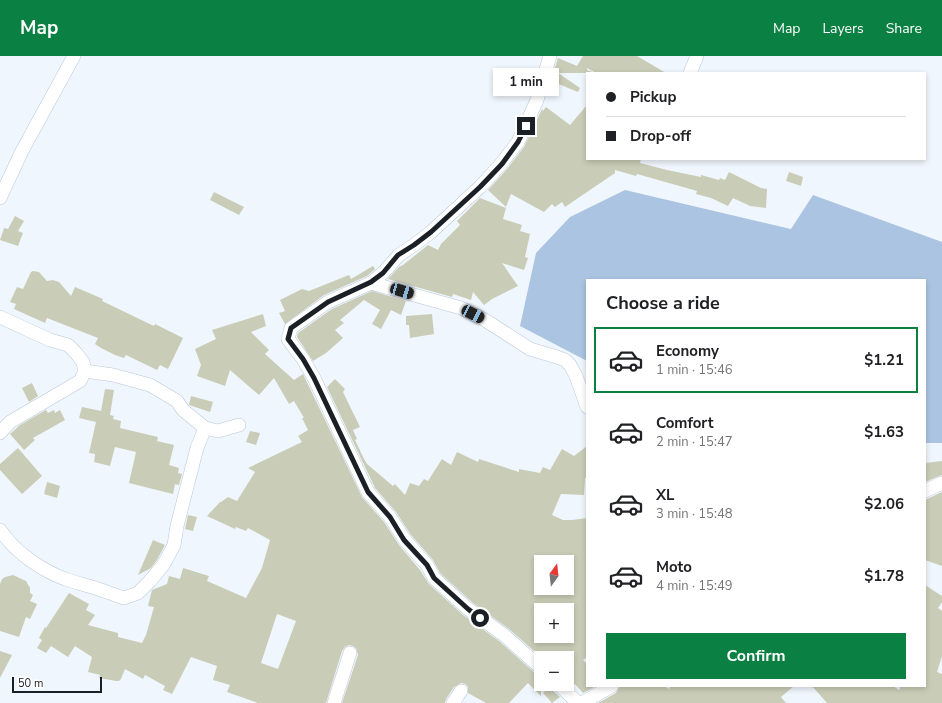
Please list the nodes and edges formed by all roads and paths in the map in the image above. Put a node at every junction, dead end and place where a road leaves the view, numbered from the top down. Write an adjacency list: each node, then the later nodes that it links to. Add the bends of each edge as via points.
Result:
1 (74, 56): 5 (street, via 22,151)
2 (550, 56): 6 (street, via 537,100 509,156 431,232 398,255 383,273)
3 (697, 56): 4 (street)
4 (690, 72)
5 (0, 198)
6 (371, 282): 9 (street, via 461,308 530,349 565,360 576,376); 17 (street, via 328,302 291,328 288,339 314,378 368,492 390,517 404,540 427,565 434,578)
7 (0, 317): 8 (street, via 50,340 68,345 83,362)
8 (85, 371): 11 (street, via 113,374 150,385 177,401 183,410); 12 (street, via 80,381 10,422)
9 (586, 404)
10 (240, 425): 11 (street, via 218,431)
11 (205, 428): 15 (street, via 196,448 174,545 164,564 138,593 124,598 67,580 23,555)
12 (0, 433)
13 (942, 483): 14 (street)
14 (926, 491)
15 (0, 530)
16 (350, 653): 21 (street)
17 (534, 662)
18 (610, 687): 24 (street)
19 (461, 691): 22 (street)
20 (565, 691): 23 (street)
21 (334, 703)
22 (453, 703)
23 (578, 703)
24 (582, 703)

